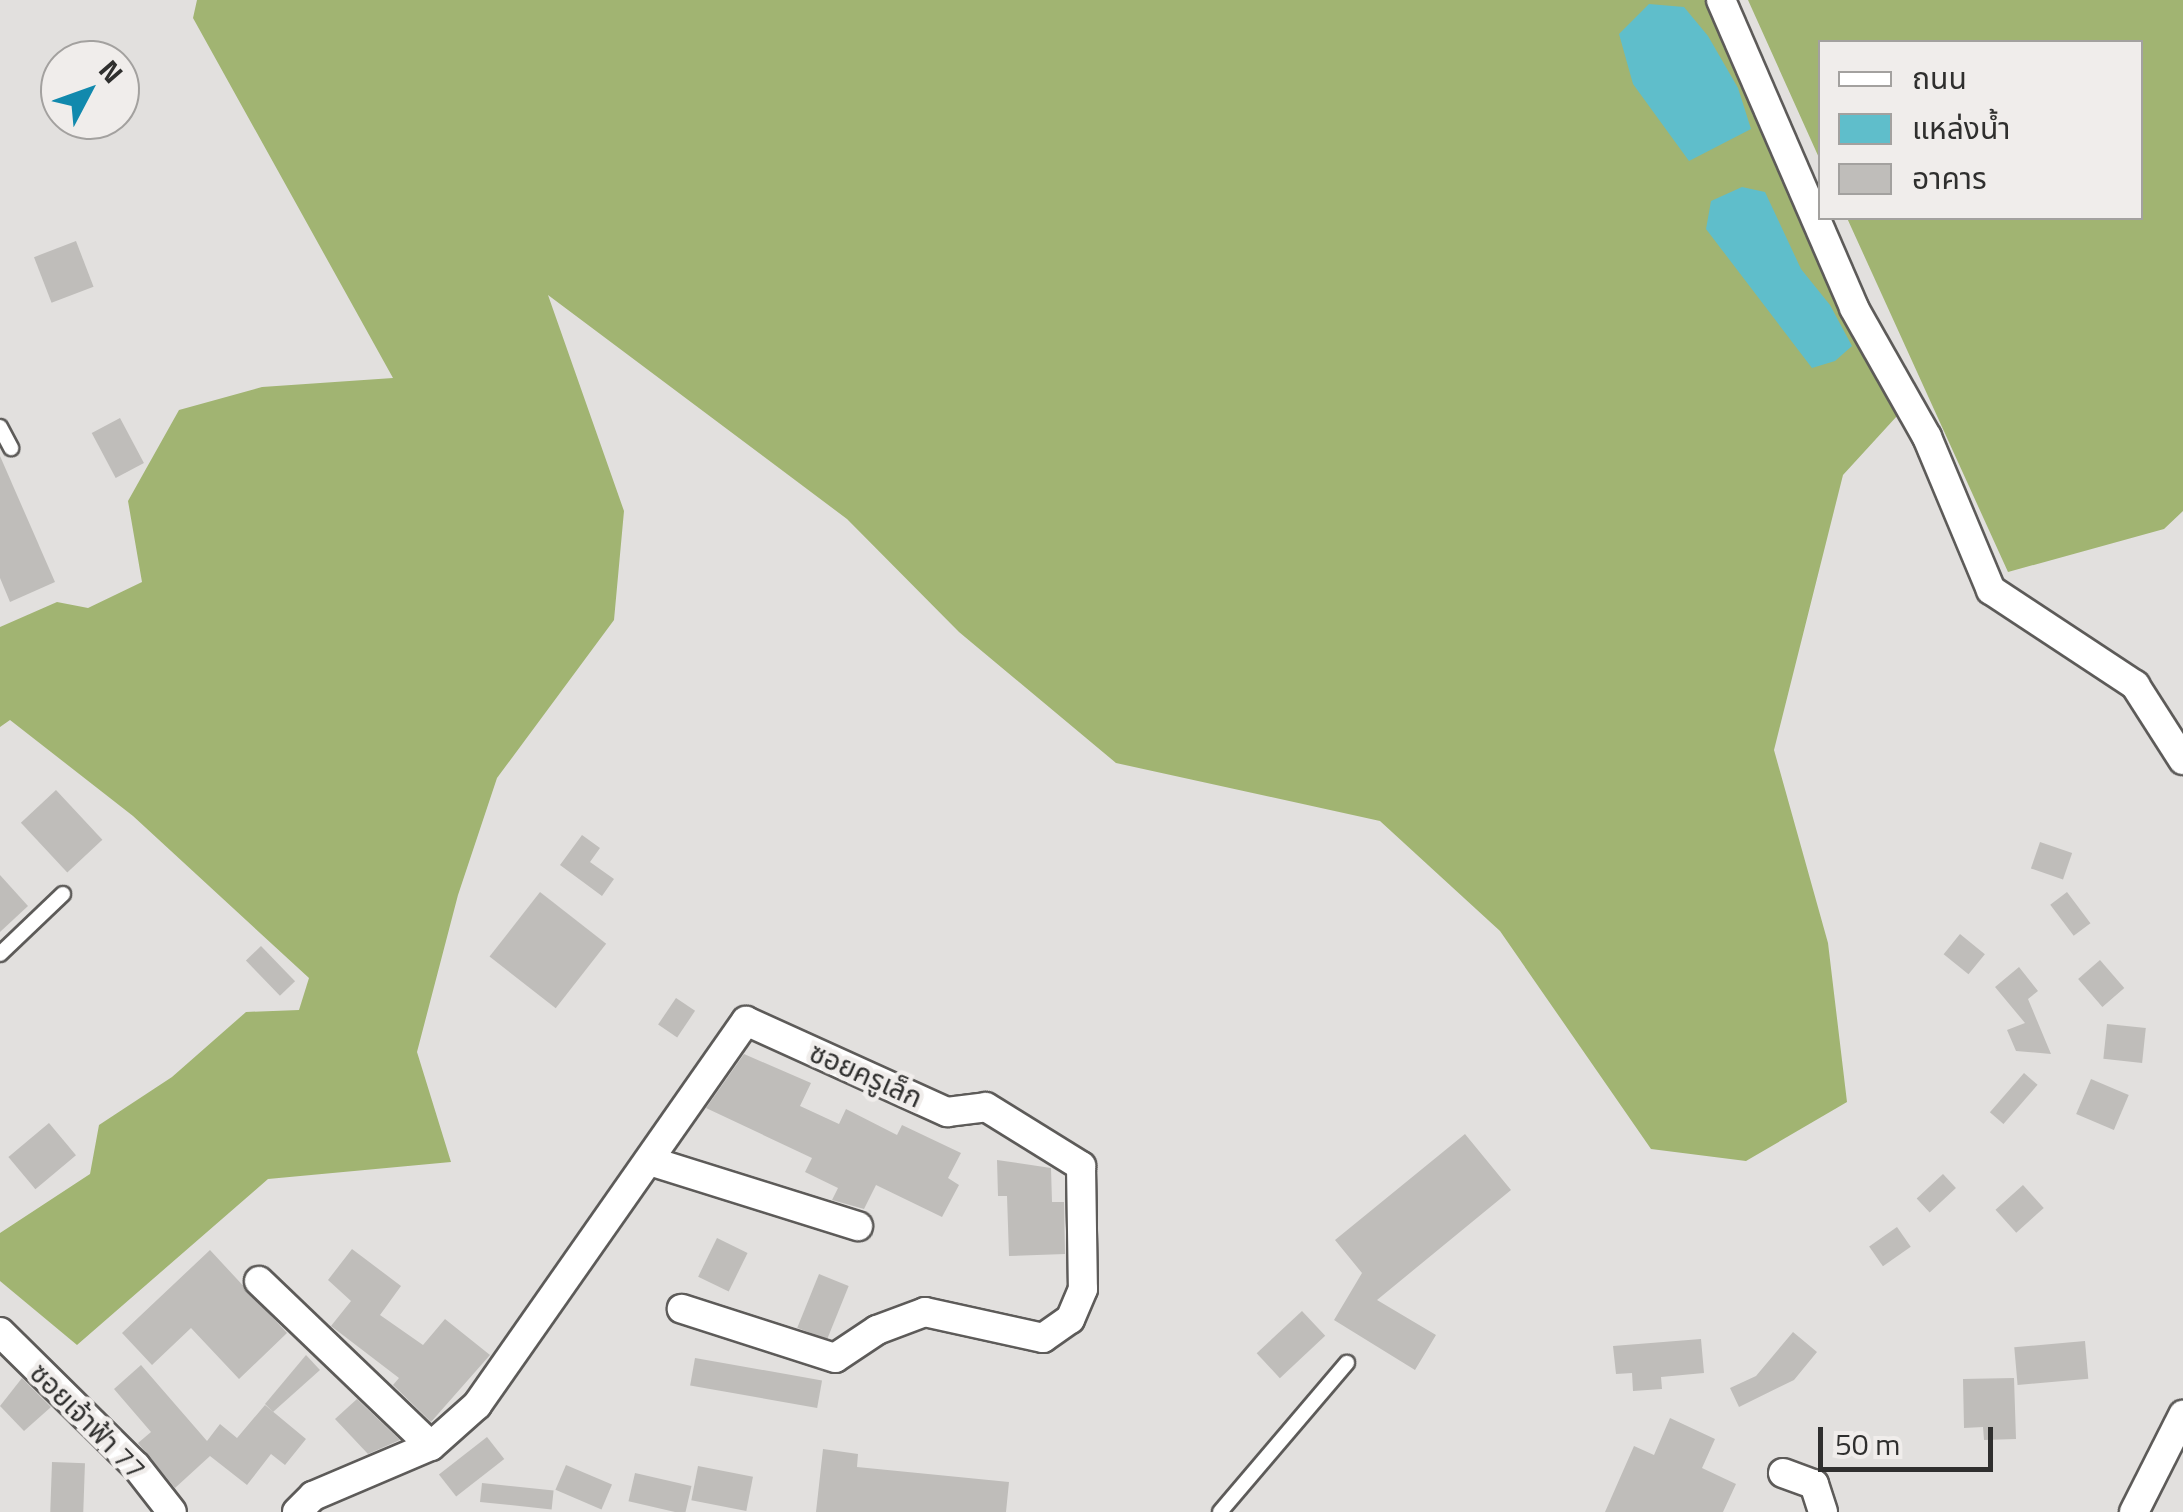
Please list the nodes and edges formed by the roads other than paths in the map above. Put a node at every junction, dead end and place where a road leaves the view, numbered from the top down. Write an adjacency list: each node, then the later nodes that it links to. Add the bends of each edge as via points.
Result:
1 (1721, 0): 4 (street, via 1854,308 1927,437 1990,590 2134,684)
2 (0, 427): 3 (lane)
3 (11, 448)
4 (2183, 760)
5 (63, 894): 6 (lane)
6 (0, 954)
7 (650, 1161): 8 (street); 10 (street, ซอยครูเล็ก, via 746,1022 948,1112 986,1107 1081,1166 1083,1289 1070,1319 1043,1338 926,1312 876,1330 835,1358); 14 (street, ซอยครูเล็ก, via 477,1405)
8 (858, 1226)
9 (259, 1281): 14 (street)
10 (682, 1309)
11 (0, 1332): 16 (street, ซอยเจ้าฟ้า 77, via 136,1466)
12 (1347, 1364): 18 (lane)
13 (2183, 1414): 20 (street)
14 (432, 1446): 17 (street, ซอยครูเล็ก, via 312,1496)
15 (1783, 1473): 19 (street, via 1814,1484)
16 (172, 1512)
17 (297, 1512)
18 (1220, 1512)
19 (1822, 1512)
20 (2134, 1512)

